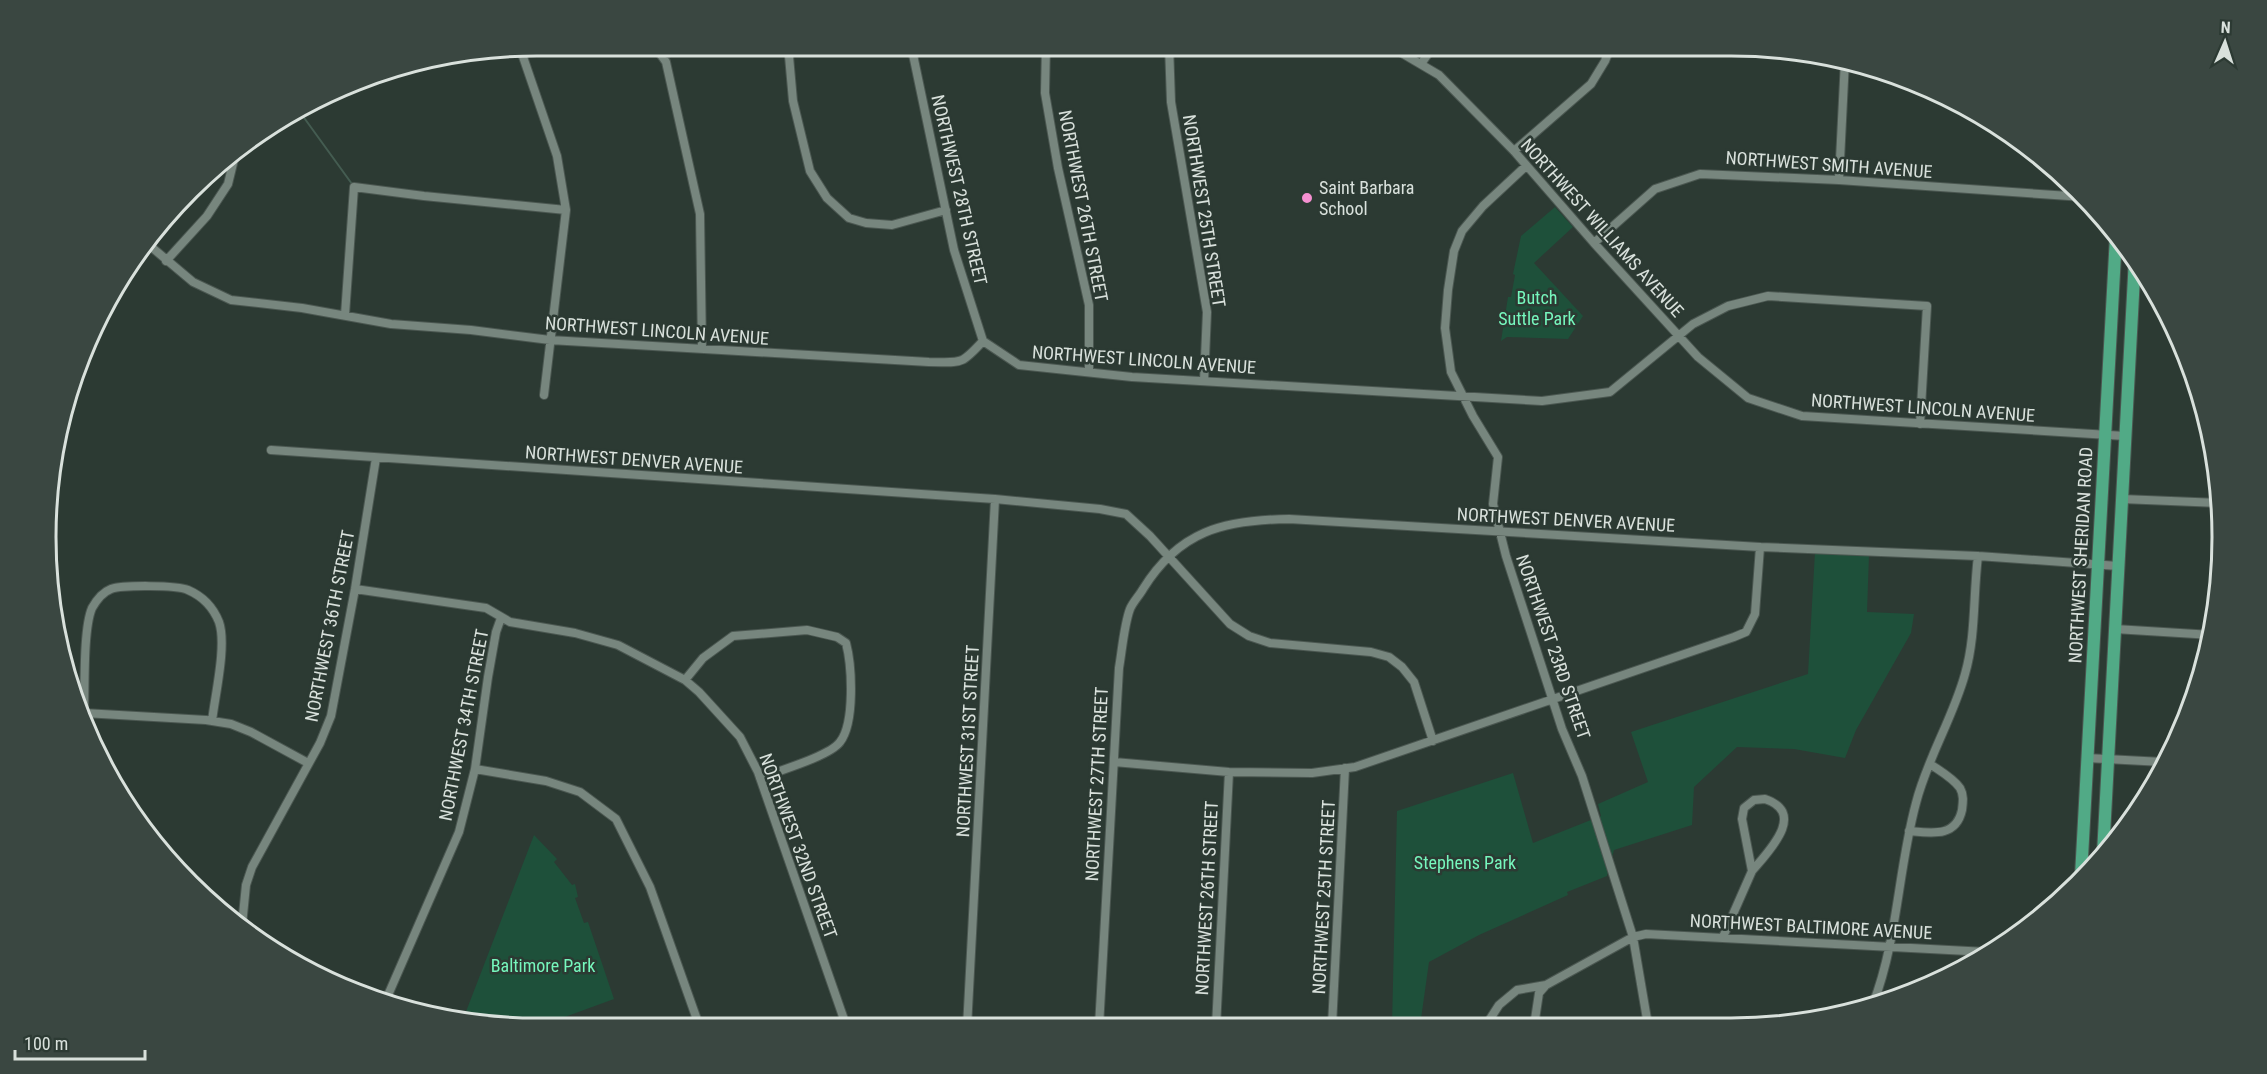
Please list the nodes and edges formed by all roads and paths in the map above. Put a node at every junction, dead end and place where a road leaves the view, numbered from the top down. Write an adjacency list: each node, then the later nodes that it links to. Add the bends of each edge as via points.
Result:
1 (523, 56): 17 (street, via 557,156)
2 (663, 56): 28 (street, via 700,214)
3 (789, 56): 18 (street, via 793,100 810,171 827,198 849,218 866,223 892,225)
4 (913, 56): 18 (street, NORTHWEST 28TH STREET)
5 (1046, 56): 29 (street, NORTHWEST 26TH STREET, via 1046,93 1058,168 1089,305)
6 (1169, 56): 30 (street, NORTHWEST 25TH STREET, via 1171,102 1207,312)
7 (1407, 56): 10 (street, NORTHWEST WILLIAMS AVENUE)
8 (1426, 56): 10 (street)
9 (1607, 56): 12 (street, via 1591,84)
10 (1421, 64): 12 (street, NORTHWEST WILLIAMS AVENUE, via 1439,75)
11 (1845, 70): 15 (street)
12 (1514, 151): 14 (street, NORTHWEST WILLIAMS AVENUE)
13 (233, 164): 22 (street, via 228,184 207,216)
14 (1526, 166): 19 (street, NORTHWEST WILLIAMS AVENUE); 32 (street, NORTHWEST 23RD STREET, via 1476,214 1462,231 1454,251 1445,328 1451,372)
15 (1839, 180): 16 (street, NORTHWEST SMITH AVENUE); 19 (street, NORTHWEST SMITH AVENUE, via 1700,174 1655,189)
16 (2069, 196)
17 (566, 210): 24 (street, via 354,187); 26 (street)
18 (946, 210): 27 (street, NORTHWEST 28TH STREET, via 954,250)
19 (1594, 243): 25 (street, NORTHWEST WILLIAMS AVENUE)
20 (152, 247): 22 (street, NORTHWEST LINCOLN AVENUE)
21 (2115, 249): 34 (main road, NORTHWEST SHERIDAN ROAD)
22 (166, 261): 24 (street, NORTHWEST LINCOLN AVENUE, via 193,282 231,300)
23 (2134, 275): 35 (main road, NORTHWEST SHERIDAN ROAD)
24 (345, 315): 26 (street, NORTHWEST LINCOLN AVENUE, via 391,324)
25 (1679, 336): 32 (street, NORTHWEST LINCOLN AVENUE, via 1610,392 1542,401); 33 (street, NORTHWEST LINCOLN AVENUE, via 1748,398 1802,416); 33 (street, NORTHWEST WILLIAMS AVENUE, via 1728,306 1768,296 1927,306)
26 (550, 340): 28 (street, NORTHWEST LINCOLN AVENUE); 31 (street)
27 (983, 341): 28 (street, NORTHWEST LINCOLN AVENUE, via 959,362); 29 (street, NORTHWEST LINCOLN AVENUE, via 1019,365)
28 (702, 349)
29 (1089, 372): 30 (street, NORTHWEST LINCOLN AVENUE)
30 (1204, 381): 32 (street, NORTHWEST LINCOLN AVENUE)
31 (544, 395)
32 (1464, 397): 41 (street, NORTHWEST 23RD STREET, via 1497,457 1493,504)
33 (1920, 424): 34 (street, NORTHWEST LINCOLN AVENUE)
34 (2106, 434): 35 (street, NORTHWEST LINCOLN AVENUE); 45 (main road, NORTHWEST SHERIDAN ROAD)
35 (2125, 436): 39 (main road, NORTHWEST SHERIDAN ROAD)
36 (271, 450): 37 (street, NORTHWEST DENVER AVENUE)
37 (376, 458): 38 (street, NORTHWEST DENVER AVENUE); 47 (street, NORTHWEST 36TH STREET)
38 (995, 499): 43 (street, via 1126,514); 81 (street, NORTHWEST 31ST STREET)
39 (2122, 499): 40 (street); 46 (main road, NORTHWEST SHERIDAN ROAD)
40 (2210, 503)
41 (1500, 531): 42 (street, NORTHWEST DENVER AVENUE); 43 (street, NORTHWEST DENVER AVENUE, via 1259,520 1231,524 1188,539); 53 (street, NORTHWEST 23RD STREET)
42 (1760, 547): 44 (street, NORTHWEST DENVER AVENUE); 53 (street, via 1755,614 1746,632)
43 (1168, 556): 56 (street, via 1230,624 1249,636 1270,643 1389,657 1414,682); 59 (street, NORTHWEST 27TH STREET, via 1130,610 1119,668)
44 (1978, 556): 45 (street, NORTHWEST DENVER AVENUE); 62 (street, via 1972,642 1965,676)
45 (2098, 565): 46 (street, NORTHWEST DENVER AVENUE); 57 (main road, NORTHWEST SHERIDAN ROAD)
46 (2118, 566): 49 (main road, NORTHWEST SHERIDAN ROAD)
47 (355, 590): 48 (street, NORTHWEST 32ND STREET, via 486,608); 61 (street, NORTHWEST 36TH STREET, via 331,716)
48 (501, 618): 51 (street, NORTHWEST 32ND STREET, via 618,645); 64 (street, NORTHWEST 34TH STREET)
49 (2115, 629): 50 (street); 58 (main road, NORTHWEST SHERIDAN ROAD)
50 (2201, 634)
51 (685, 680): 66 (street, NORTHWEST 32ND STREET, via 740,737); 66 (street, via 703,658 734,636 807,630 846,643 852,699 840,743)
52 (83, 697): 55 (street, via 87,625 99,598 111,589 163,586 187,590 208,603 219,621 223,638)
53 (1552, 699): 56 (street); 72 (street, NORTHWEST 23RD STREET, via 1582,776)
54 (89, 712): 55 (street)
55 (212, 721): 61 (street, via 251,732)
56 (1433, 741): 63 (street)
57 (2087, 758): 58 (street); 69 (main road, NORTHWEST SHERIDAN ROAD)
58 (2108, 759): 60 (street); 68 (main road, NORTHWEST SHERIDAN ROAD)
59 (1114, 762): 65 (street); 82 (street, NORTHWEST 27TH STREET)
60 (2156, 762)
61 (308, 763): 71 (street, NORTHWEST 36TH STREET, via 252,867)
62 (1930, 765): 67 (street); 67 (street, via 1959,787 1963,795 1961,816 1956,825 1938,834)
63 (1345, 768): 65 (street, via 1312,773); 84 (street, NORTHWEST 25TH STREET)
64 (475, 769): 77 (street, NORTHWEST 34TH STREET, via 459,832); 79 (street, via 546,781 580,792 616,819 650,887)
65 (1229, 772): 83 (street, NORTHWEST 26TH STREET)
66 (760, 778): 80 (street, NORTHWEST 32ND STREET)
67 (1909, 831): 74 (street)
68 (2104, 840)
69 (2082, 865)
70 (1752, 871): 70 (street, via 1786,818 1776,802 1765,799 1754,800 1744,808 1742,819); 73 (street)
71 (242, 918)
72 (1633, 937): 73 (street, NORTHWEST BALTIMORE AVENUE); 76 (street); 87 (street, NORTHWEST 23RD STREET)
73 (1723, 937): 74 (street, NORTHWEST BALTIMORE AVENUE)
74 (1890, 946): 75 (street, NORTHWEST BALTIMORE AVENUE); 78 (street)
75 (1975, 951)
76 (1546, 985): 85 (street, via 1517,990); 86 (street, via 1539,993)
77 (388, 995)
78 (1876, 996)
79 (696, 1018)
80 (844, 1018)
81 (968, 1018)
82 (1100, 1018)
83 (1216, 1018)
84 (1332, 1018)
85 (1491, 1018)
86 (1535, 1018)
87 (1647, 1018)

